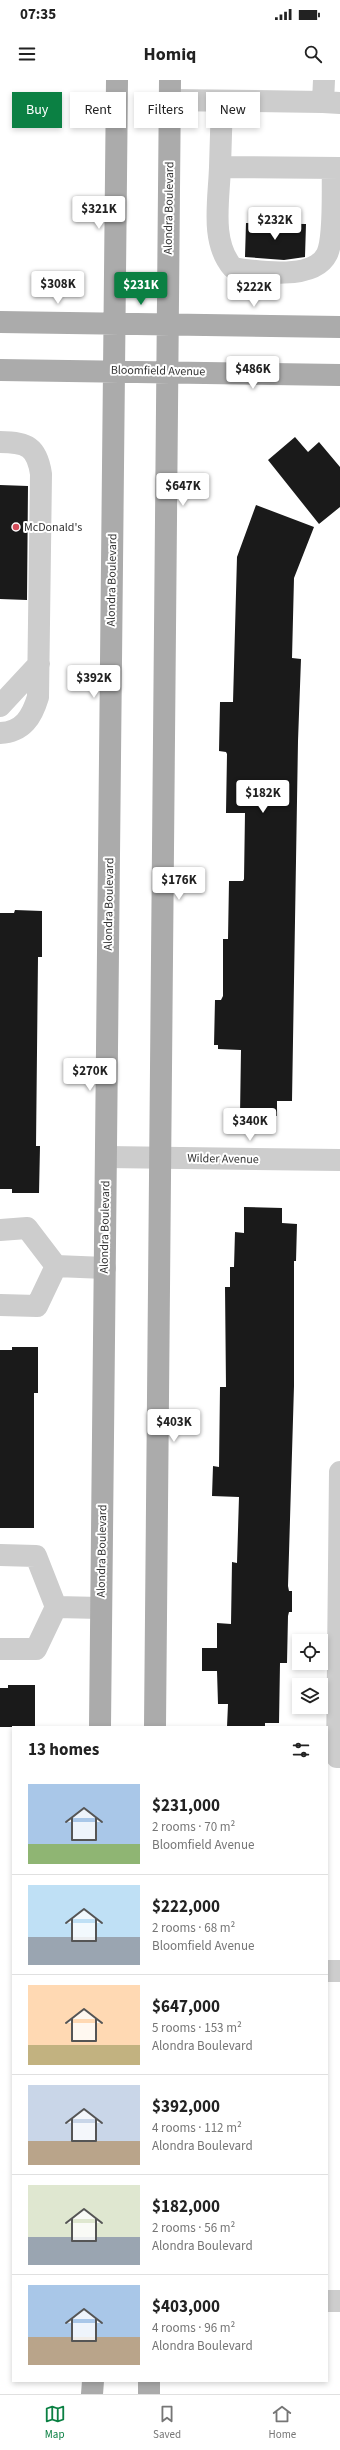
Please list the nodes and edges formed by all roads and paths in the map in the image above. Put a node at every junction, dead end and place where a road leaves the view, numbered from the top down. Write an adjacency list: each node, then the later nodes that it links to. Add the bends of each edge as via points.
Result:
1 (118, 80): 11 (main road, Alondra Boulevard)
2 (324, 80): 6 (street)
3 (170, 90): 4 (street); 12 (main road, Alondra Boulevard)
4 (206, 98)
5 (260, 101): 6 (street)
6 (332, 102)
7 (221, 128): 8 (street)
8 (220, 167): 9 (street); 9 (street, via 220,248 225,260 233,268 258,272 296,272 314,268 322,261 330,245)
9 (336, 168)
10 (0, 322): 11 (main road)
11 (115, 323): 12 (main road); 15 (main road, Alondra Boulevard)
12 (167, 324): 13 (main road); 16 (main road, Alondra Boulevard)
13 (340, 327)
14 (0, 370): 15 (main road, Bloomfield Avenue)
15 (115, 371): 16 (main road, Bloomfield Avenue); 22 (main road, Alondra Boulevard)
16 (167, 371): 17 (main road, Bloomfield Avenue); 23 (main road, Alondra Boulevard)
17 (340, 375)
18 (0, 442): 19 (street, via 26,446 38,456 42,474)
19 (39, 664): 20 (street); 21 (street, via 38,697 32,716 19,729)
20 (0, 706)
21 (0, 732)
22 (106, 1157): 23 (street, Wilder Avenue); 27 (main road, Alondra Boulevard)
23 (160, 1158): 24 (street, Wilder Avenue); 35 (main road, Alondra Boulevard)
24 (340, 1160)
25 (0, 1230): 26 (street, via 27,1228)
26 (56, 1266): 27 (street); 28 (street, via 37,1306)
27 (105, 1268): 32 (main road, Alondra Boulevard)
28 (0, 1305)
29 (340, 1472): 36 (street)
30 (0, 1555): 31 (street, via 36,1556)
31 (56, 1607): 32 (street); 33 (street, via 36,1649)
32 (101, 1608): 34 (main road, Alondra Boulevard)
33 (0, 1649)
34 (100, 1726)
35 (155, 1726)
36 (338, 1757)
37 (328, 1971): 38 (street)
38 (340, 1971)
39 (328, 2301): 40 (street)
40 (340, 2301)
41 (93, 2382): 43 (main road)
42 (149, 2382): 44 (main road)
43 (92, 2394)
44 (149, 2394)

